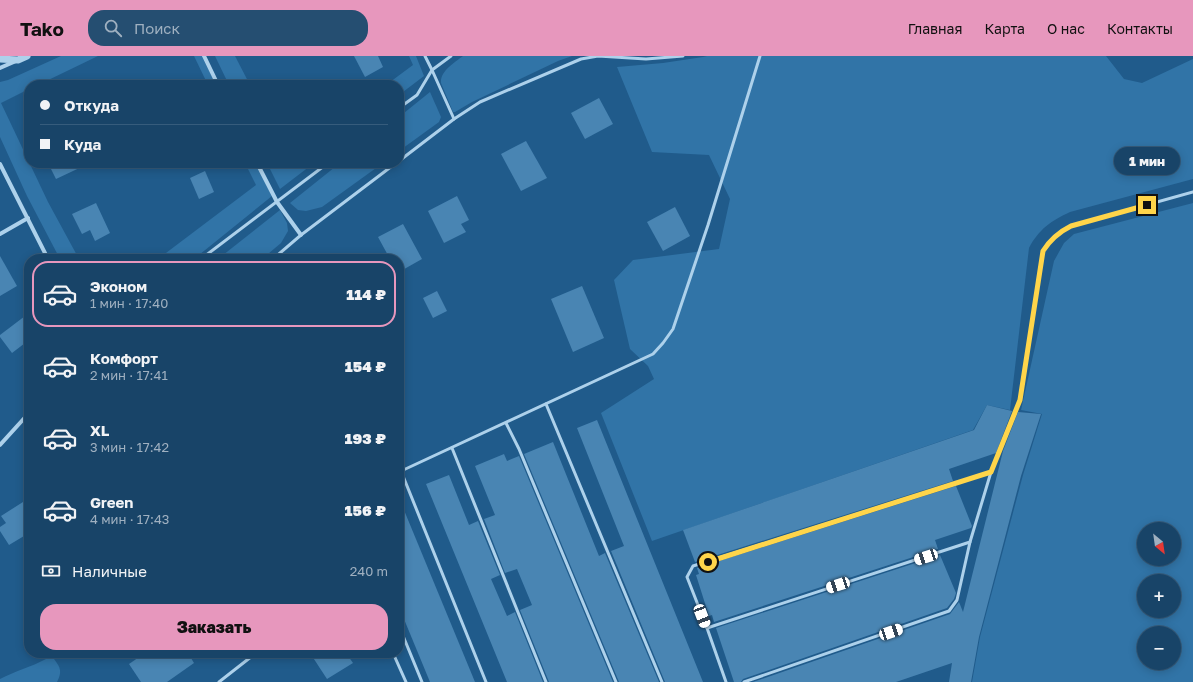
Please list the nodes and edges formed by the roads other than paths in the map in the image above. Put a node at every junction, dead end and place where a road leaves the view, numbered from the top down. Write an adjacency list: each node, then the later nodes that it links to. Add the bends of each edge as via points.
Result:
1 (27, 56): 8 (street)
2 (204, 56): 11 (street)
3 (425, 56): 10 (lane)
4 (452, 56): 10 (lane)
5 (683, 56): 13 (lane, via 646,59 598,56 581,59 480,102)
6 (760, 56): 27 (lane, via 673,329 653,354)
7 (0, 59): 8 (street)
8 (18, 60): 9 (street)
9 (0, 68)
10 (432, 70): 12 (lane, via 417,95); 13 (lane)
11 (216, 80)
12 (404, 104)
13 (454, 119): 14 (lane)
14 (404, 156)
15 (0, 164): 21 (street)
16 (260, 168): 20 (street)
17 (322, 168): 20 (lane)
18 (389, 168): 23 (lane)
19 (1193, 192): 33 (lane, via 1071,226 1062,230 1049,242 1043,251 1020,400)
20 (278, 202): 23 (street); 25 (lane)
21 (28, 218): 22 (street); 24 (street)
22 (0, 234)
23 (301, 235): 26 (lane)
24 (46, 254)
25 (208, 254)
26 (279, 254)
27 (546, 404): 29 (lane); 46 (lane)
28 (24, 419): 30 (street)
29 (506, 422): 31 (lane); 45 (lane)
30 (0, 445)
31 (452, 448): 32 (lane); 44 (lane)
32 (404, 470)
33 (991, 472): 35 (lane); 36 (lane, via 693,566 687,577)
34 (404, 482): 43 (lane)
35 (970, 542): 36 (lane); 48 (lane, via 957,600 949,612)
36 (707, 628): 47 (lane)
37 (404, 638): 42 (lane)
38 (250, 658): 40 (lane)
39 (395, 658): 41 (lane)
40 (219, 682)
41 (406, 682)
42 (422, 682)
43 (486, 682)
44 (546, 682)
45 (616, 682)
46 (662, 682)
47 (726, 682)
48 (744, 682)

